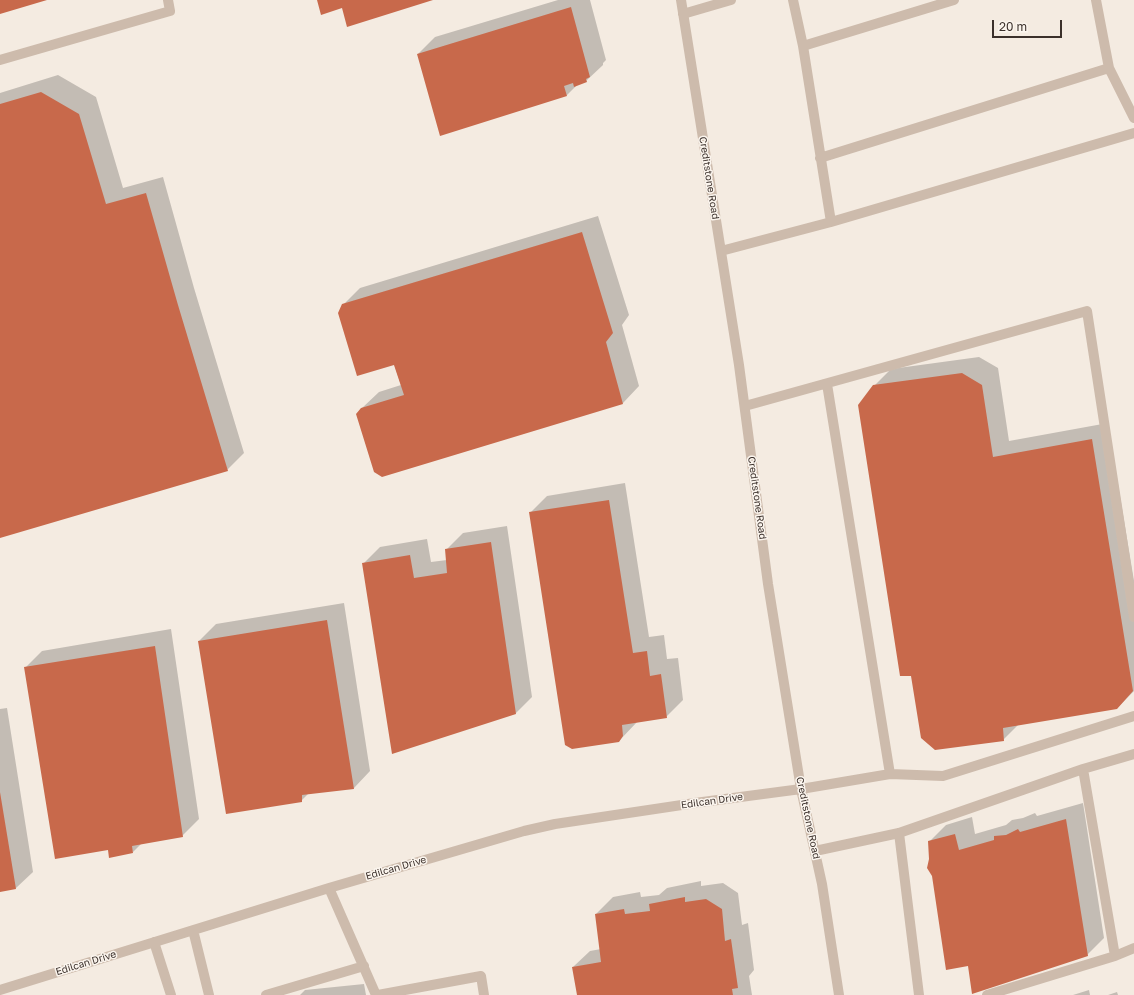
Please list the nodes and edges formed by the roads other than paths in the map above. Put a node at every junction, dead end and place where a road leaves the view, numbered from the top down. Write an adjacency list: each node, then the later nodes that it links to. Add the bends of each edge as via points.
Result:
1 (168, 0): 9 (street, via 170,11)
2 (681, 0): 7 (street, Creditstone Road)
3 (731, 0): 7 (street)
4 (793, 0): 8 (street)
5 (954, 0): 8 (street)
6 (1096, 0): 10 (street)
7 (683, 14): 15 (street, Creditstone Road)
8 (803, 46): 13 (street)
9 (0, 60)
10 (1109, 68): 11 (street); 13 (street)
11 (1134, 118)
12 (1134, 133): 14 (street)
13 (820, 158): 14 (street)
14 (830, 222): 15 (street)
15 (721, 251): 17 (street, Creditstone Road)
16 (827, 384): 17 (street); 18 (street, via 1087,311); 22 (street)
17 (744, 406): 23 (street, Creditstone Road, via 768,584)
18 (1134, 617)
19 (1134, 716): 22 (street, Edilcan Drive, via 943,776)
20 (1134, 754): 21 (street)
21 (1084, 769): 24 (street); 30 (street)
22 (890, 774): 23 (street, Edilcan Drive)
23 (801, 789): 25 (street, Creditstone Road); 26 (street, Edilcan Drive, via 524,830)
24 (899, 833): 25 (street); 40 (street)
25 (815, 851): 39 (street, Creditstone Road)
26 (329, 888): 27 (street, Edilcan Drive); 31 (street)
27 (194, 930): 28 (street, Edilcan Drive); 35 (street)
28 (154, 942): 33 (street, Edilcan Drive); 34 (street)
29 (1134, 948): 30 (street)
30 (1115, 956): 41 (street)
31 (364, 966): 36 (street); 37 (street)
32 (0, 990): 33 (street, Edilcan Drive)
33 (12, 991)
34 (171, 995)
35 (209, 995)
36 (266, 995)
37 (377, 995): 38 (street, via 481,976)
38 (484, 995)
39 (839, 995)
40 (919, 995)
41 (987, 995)

